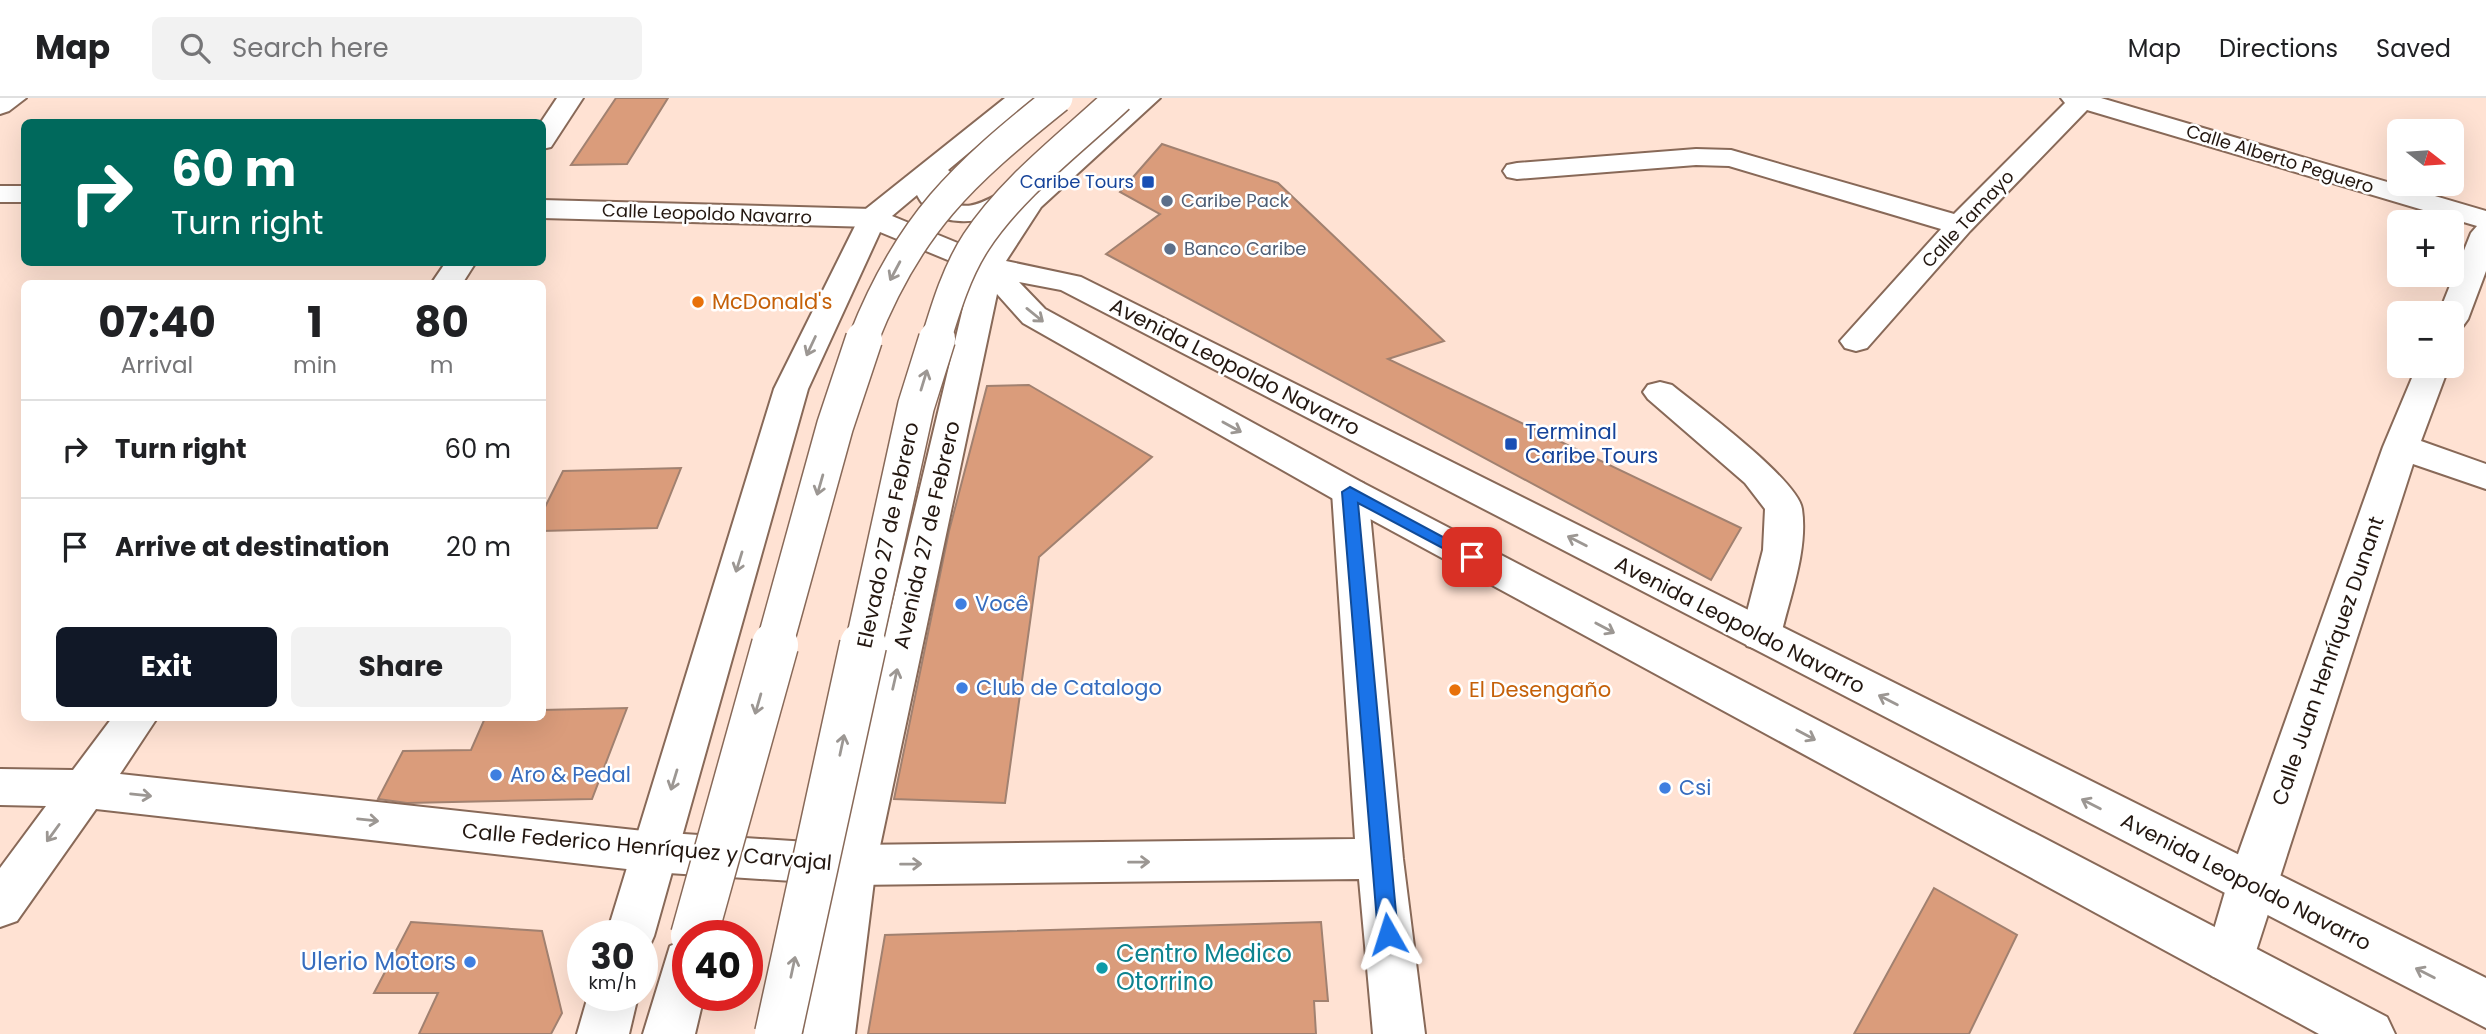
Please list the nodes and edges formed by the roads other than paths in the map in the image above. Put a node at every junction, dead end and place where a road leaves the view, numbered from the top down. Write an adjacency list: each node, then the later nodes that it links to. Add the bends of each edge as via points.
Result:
1 (13, 98): 8 (main road)
2 (570, 98): 9 (main road)
3 (1021, 98): 14 (main road)
4 (1033, 98): 6 (main road, via 938,180 931,196 935,204 976,212 1019,196)
5 (1058, 98): 36 (main road, one-way to 36, bridge, via 970,174 930,216 884,291 849,383)
6 (1136, 99): 18 (main road, Avenida 27 de Febrero, via 1030,202); 43 (main road, Elevado 27 de Febrero, one-way to 6, bridge, via 916,406 949,298 976,242 1014,197)
7 (2078, 99): 15 (main road, Calle Alberto Peguero); 16 (main road, Calle Tamayo)
8 (0, 106)
9 (546, 135)
10 (1517, 171): 16 (main road, via 1731,158)
11 (0, 194): 12 (main road)
12 (21, 194)
13 (546, 209): 14 (main road, Calle Leopoldo Navarro)
14 (872, 218): 18 (main road, Avenida Leopoldo Navarro); 30 (main road, one-way to 30, via 791,388)
15 (2486, 219)
16 (1960, 225): 20 (main road, Calle Tamayo)
17 (2486, 233): 19 (main road)
18 (988, 266): 25 (main road, Avenida Leopoldo Navarro, one-way to 25, via 1034,316); 26 (main road, Avenida Leopoldo Navarro, one-way to 18, via 1070,283); 32 (main road, Avenida 27 de Febrero, one-way to 18)
19 (2459, 301)
20 (1856, 341)
21 (2428, 378): 23 (main road, Calle Juan Henríquez Dunant)
22 (1660, 392): 26 (main road, via 1758,475 1784,507 1782,550)
23 (2401, 447): 24 (main road); 33 (main road, Calle Juan Henríquez Dunant)
24 (2486, 477)
25 (1350, 492): 31 (main road); 37 (main road, Avenida Leopoldo Navarro, one-way to 37)
26 (1761, 635): 33 (main road, Avenida Leopoldo Navarro, one-way to 26)
27 (134, 721): 29 (main road)
28 (0, 787): 29 (main road, Calle Federico Henríquez y Carvajal)
29 (85, 789): 30 (main road, Calle Federico Henríquez y Carvajal, one-way to 30); 34 (main road, one-way to 34)
30 (653, 852): 32 (main road, Calle Federico Henríquez y Carvajal); 35 (main road)
31 (1380, 859): 32 (main road, Calle Federico Henríquez y Carvajal, one-way to 31); 45 (main road)
32 (853, 865): 44 (main road, Avenida 27 de Febrero)
33 (2251, 885): 37 (main road, Calle Juan Henríquez Dunant); 38 (main road, Avenida Leopoldo Navarro, one-way to 33)
34 (0, 906)
35 (634, 920)
36 (698, 920)
37 (2230, 960): 46 (main road, Avenida Leopoldo Navarro)
38 (2486, 1004)
39 (609, 1011): 41 (main road)
40 (675, 1011): 42 (main road)
41 (603, 1034)
42 (669, 1034)
43 (778, 1034)
44 (829, 1034)
45 (1399, 1034)
46 (2370, 1034)

